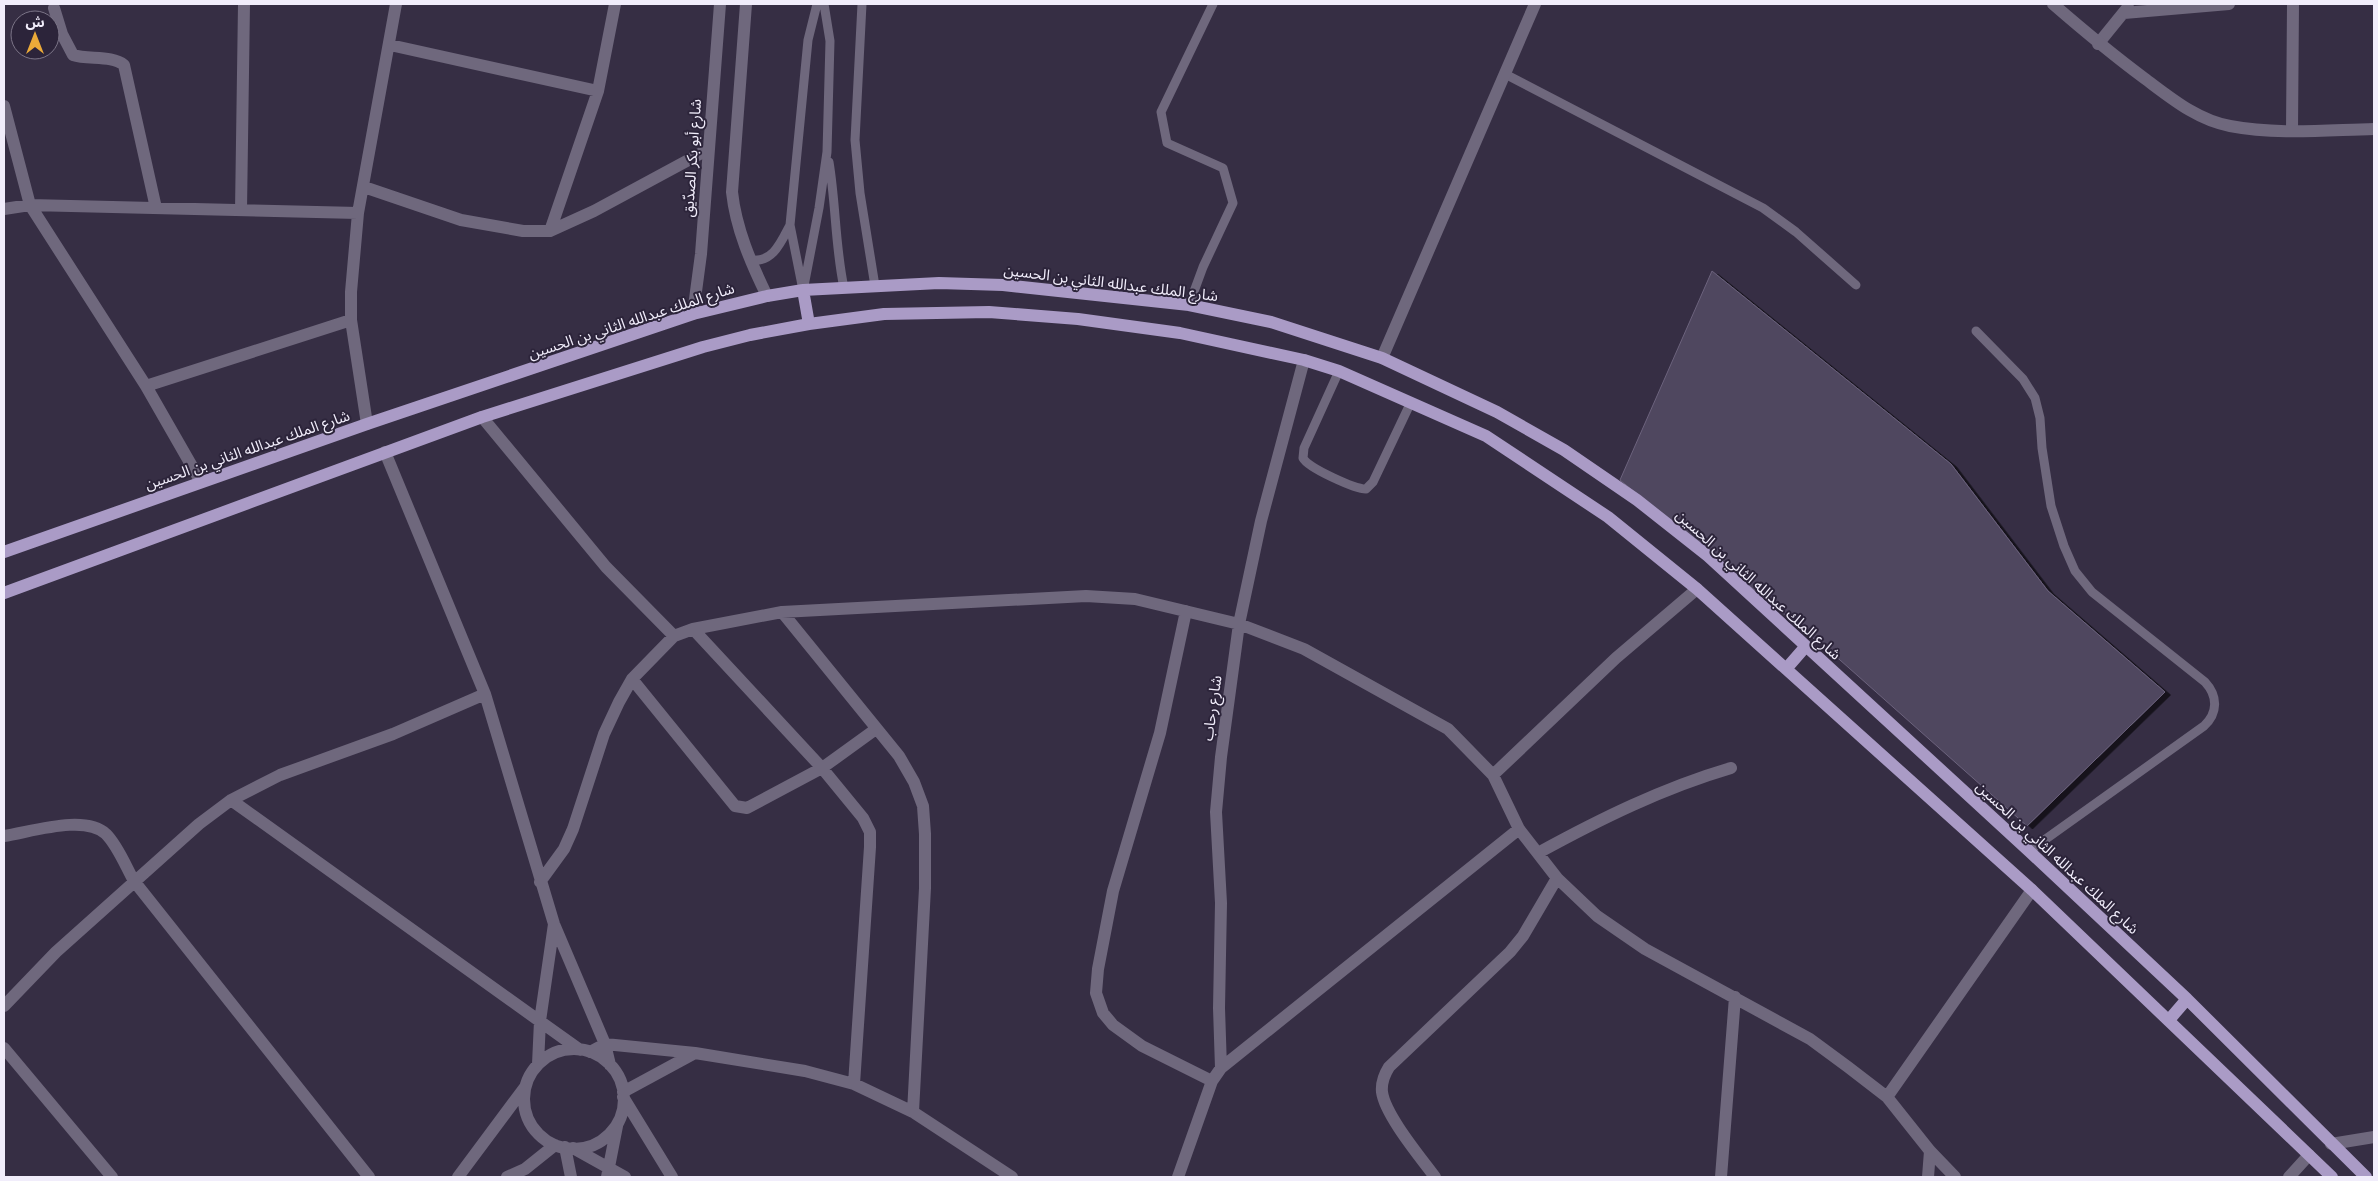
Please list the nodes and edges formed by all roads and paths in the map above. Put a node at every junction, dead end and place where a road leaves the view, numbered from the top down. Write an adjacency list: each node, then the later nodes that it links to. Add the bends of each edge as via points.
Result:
1 (244, 4): 29 (street)
2 (396, 4): 17 (street)
3 (615, 4): 19 (street)
4 (720, 4): 23 (street, شارع أبو بكر الصدّيق)
5 (746, 4): 33 (street, via 732,192 742,241)
6 (817, 4): 31 (lane, via 808,40)
7 (824, 4): 24 (lane, via 830,40)
8 (862, 4): 35 (lane, via 855,140)
9 (1213, 4): 39 (lane, via 1161,112 1167,143 1223,168 1232,203)
10 (1535, 4): 18 (street)
11 (2053, 4): 16 (street)
12 (2229, 4): 15 (street)
13 (2293, 4): 22 (street)
14 (54, 8): 27 (street, via 73,55 124,65)
15 (2127, 8): 16 (street)
16 (2098, 44): 22 (street, via 2199,116 2228,126 2254,130)
17 (390, 45): 19 (street); 25 (street)
18 (1505, 74): 34 (lane, via 1763,208 1796,232); 44 (street)
19 (598, 91): 32 (street)
20 (4, 106): 26 (street)
21 (2374, 129): 22 (street)
22 (2292, 130)
23 (707, 150): 32 (street); 40 (street, شارع أبو بكر الصدّيق)
24 (827, 152): 36 (lane, via 833,184 836,246); 37 (lane)
25 (364, 187): 30 (street); 32 (street, via 461,220 523,231)
26 (30, 205): 27 (street); 28 (street); 47 (street)
27 (156, 208): 29 (street)
28 (4, 209)
29 (241, 210): 30 (street)
30 (358, 212): 41 (street)
31 (790, 225): 33 (lane, via 772,255 759,261); 37 (lane)
32 (550, 231)
33 (751, 260): 38 (street)
34 (1856, 285)
35 (875, 286): 36 (main road, شارع الملك عبدالله الثاني بن الحسين); 39 (main road, شارع الملك عبدالله الثاني بن الحسين, via 1003,285)
36 (844, 288): 37 (main road, شارع الملك عبدالله الثاني بن الحسين)
37 (803, 290): 38 (main road, شارع الملك عبدالله الثاني بن الحسين); 42 (main road)
38 (767, 296): 40 (main road, شارع الملك عبدالله الثاني بن الحسين)
39 (1189, 305): 44 (main road, شارع الملك عبدالله الثاني بن الحسين, via 1271,322)
40 (694, 314): 50 (main road, شارع الملك عبدالله الثاني بن الحسين)
41 (351, 320): 47 (street); 50 (street)
42 (809, 324): 45 (main road, via 884,314 989,312 1058,317 1180,333); 49 (main road, via 703,347)
43 (1976, 331): 72 (lane, via 2023,379 2035,398 2052,506 2064,546 2076,570 2092,592 2205,682 2215,701 2213,715 2204,726)
44 (1382, 358): 61 (main road, شارع الملك عبدالله الثاني بن الحسين, via 1497,412 1564,450 1637,500 1708,556)
45 (1304, 360): 46 (main road); 58 (street, شارع رحاب, via 1261,521)
46 (1340, 371): 48 (main road); 48 (lane, via 1304,448 1303,458 1309,466 1357,487 1366,488 1373,482)
47 (146, 386): 52 (street)
48 (1412, 402): 54 (main road, via 1486,436 1608,517)
49 (482, 417): 51 (main road); 60 (street, via 606,567)
50 (368, 424): 52 (main road, شارع الملك عبدالله الثاني بن الحسين)
51 (386, 452): 55 (main road); 64 (street)
52 (201, 482): 53 (main road, شارع الملك عبدالله الثاني بن الحسين)
53 (4, 552)
54 (1697, 589): 62 (main road); 68 (street, via 1616,658)
55 (4, 593)
56 (1186, 611): 57 (street, via 1135,599 1086,596); 58 (street); 91 (street, via 1160,733 1113,891 1096,993 1113,1025 1142,1046)
57 (782, 612): 59 (street); 65 (street)
58 (1239, 624): 68 (street, via 1304,649 1448,729); 90 (street, شارع رحاب, via 1216,812 1221,903)
59 (694, 629): 60 (street); 66 (street)
60 (674, 636): 63 (street)
61 (1806, 646): 62 (main road); 72 (main road, شارع الملك عبدالله الثاني بن الحسين)
62 (1786, 669): 77 (main road)
63 (632, 679): 66 (street, via 736,806 748,808); 76 (street, via 604,734 573,829)
64 (485, 694): 69 (street, via 393,734 280,776); 76 (street)
65 (876, 729): 66 (street); 96 (street, via 899,756 923,806 925,888)
66 (822, 768): 92 (street, via 863,818 870,832)
67 (1731, 768): 73 (street, via 1679,784 1591,824)
68 (1493, 775): 70 (street)
69 (231, 800): 75 (street); 83 (street)
70 (1519, 829): 73 (street); 90 (street)
71 (4, 836): 75 (street, via 76,824 89,825 107,835)
72 (2029, 851): 80 (main road, شارع الملك عبدالله الثاني بن الحسين)
73 (1538, 853): 74 (street)
74 (1557, 878): 79 (street, via 1597,916 1645,949); 113 (street, via 1510,952 1389,1067 1383,1078 1382,1091 1389,1110)
75 (134, 882): 81 (street, via 56,952); 105 (street)
76 (540, 882): 78 (street)
77 (2032, 890): 82 (main road); 95 (street)
78 (554, 924): 83 (street); 84 (street)
79 (1735, 997): 95 (street, via 1810,1039); 114 (street)
80 (2187, 999): 82 (main road); 99 (main road, شارع الملك عبدالله الثاني بن الحسين)
81 (4, 1006)
82 (2169, 1020): 102 (main road)
83 (540, 1021): 86 (street); 88 (street)
84 (605, 1044): 86 (street); 87 (street); 89 (street)
85 (4, 1048): 104 (street)
86 (585, 1051): 88 (street, via 557,1052); 89 (street)
87 (695, 1053): 92 (street, via 805,1071); 94 (street)
88 (538, 1064): 93 (street)
89 (610, 1065): 94 (street)
90 (1221, 1068): 91 (street)
91 (1212, 1081): 112 (street)
92 (854, 1084): 96 (street)
93 (525, 1087): 100 (street, via 524,1104 529,1121 540,1135); 106 (street)
94 (623, 1094): 97 (street); 110 (street)
95 (1887, 1097): 101 (street)
96 (913, 1112): 111 (street)
97 (618, 1121): 100 (street, via 597,1142); 103 (street)
98 (2374, 1137): 99 (street)
99 (2331, 1144): 119 (main road, شارع الملك عبدالله الثاني بن الحسين)
100 (564, 1147): 103 (street); 107 (street); 108 (street)
101 (1930, 1151): 115 (street); 116 (street)
102 (2309, 1155): 117 (street); 118 (main road)
103 (608, 1174): 109 (street)
104 (112, 1177)
105 (370, 1177)
106 (458, 1177)
107 (507, 1177)
108 (571, 1177)
109 (625, 1177)
110 (672, 1177)
111 (1012, 1177)
112 (1178, 1177)
113 (1435, 1177)
114 (1720, 1177)
115 (1928, 1177)
116 (1954, 1177)
117 (2289, 1177)
118 (2332, 1177)
119 (2366, 1177)

